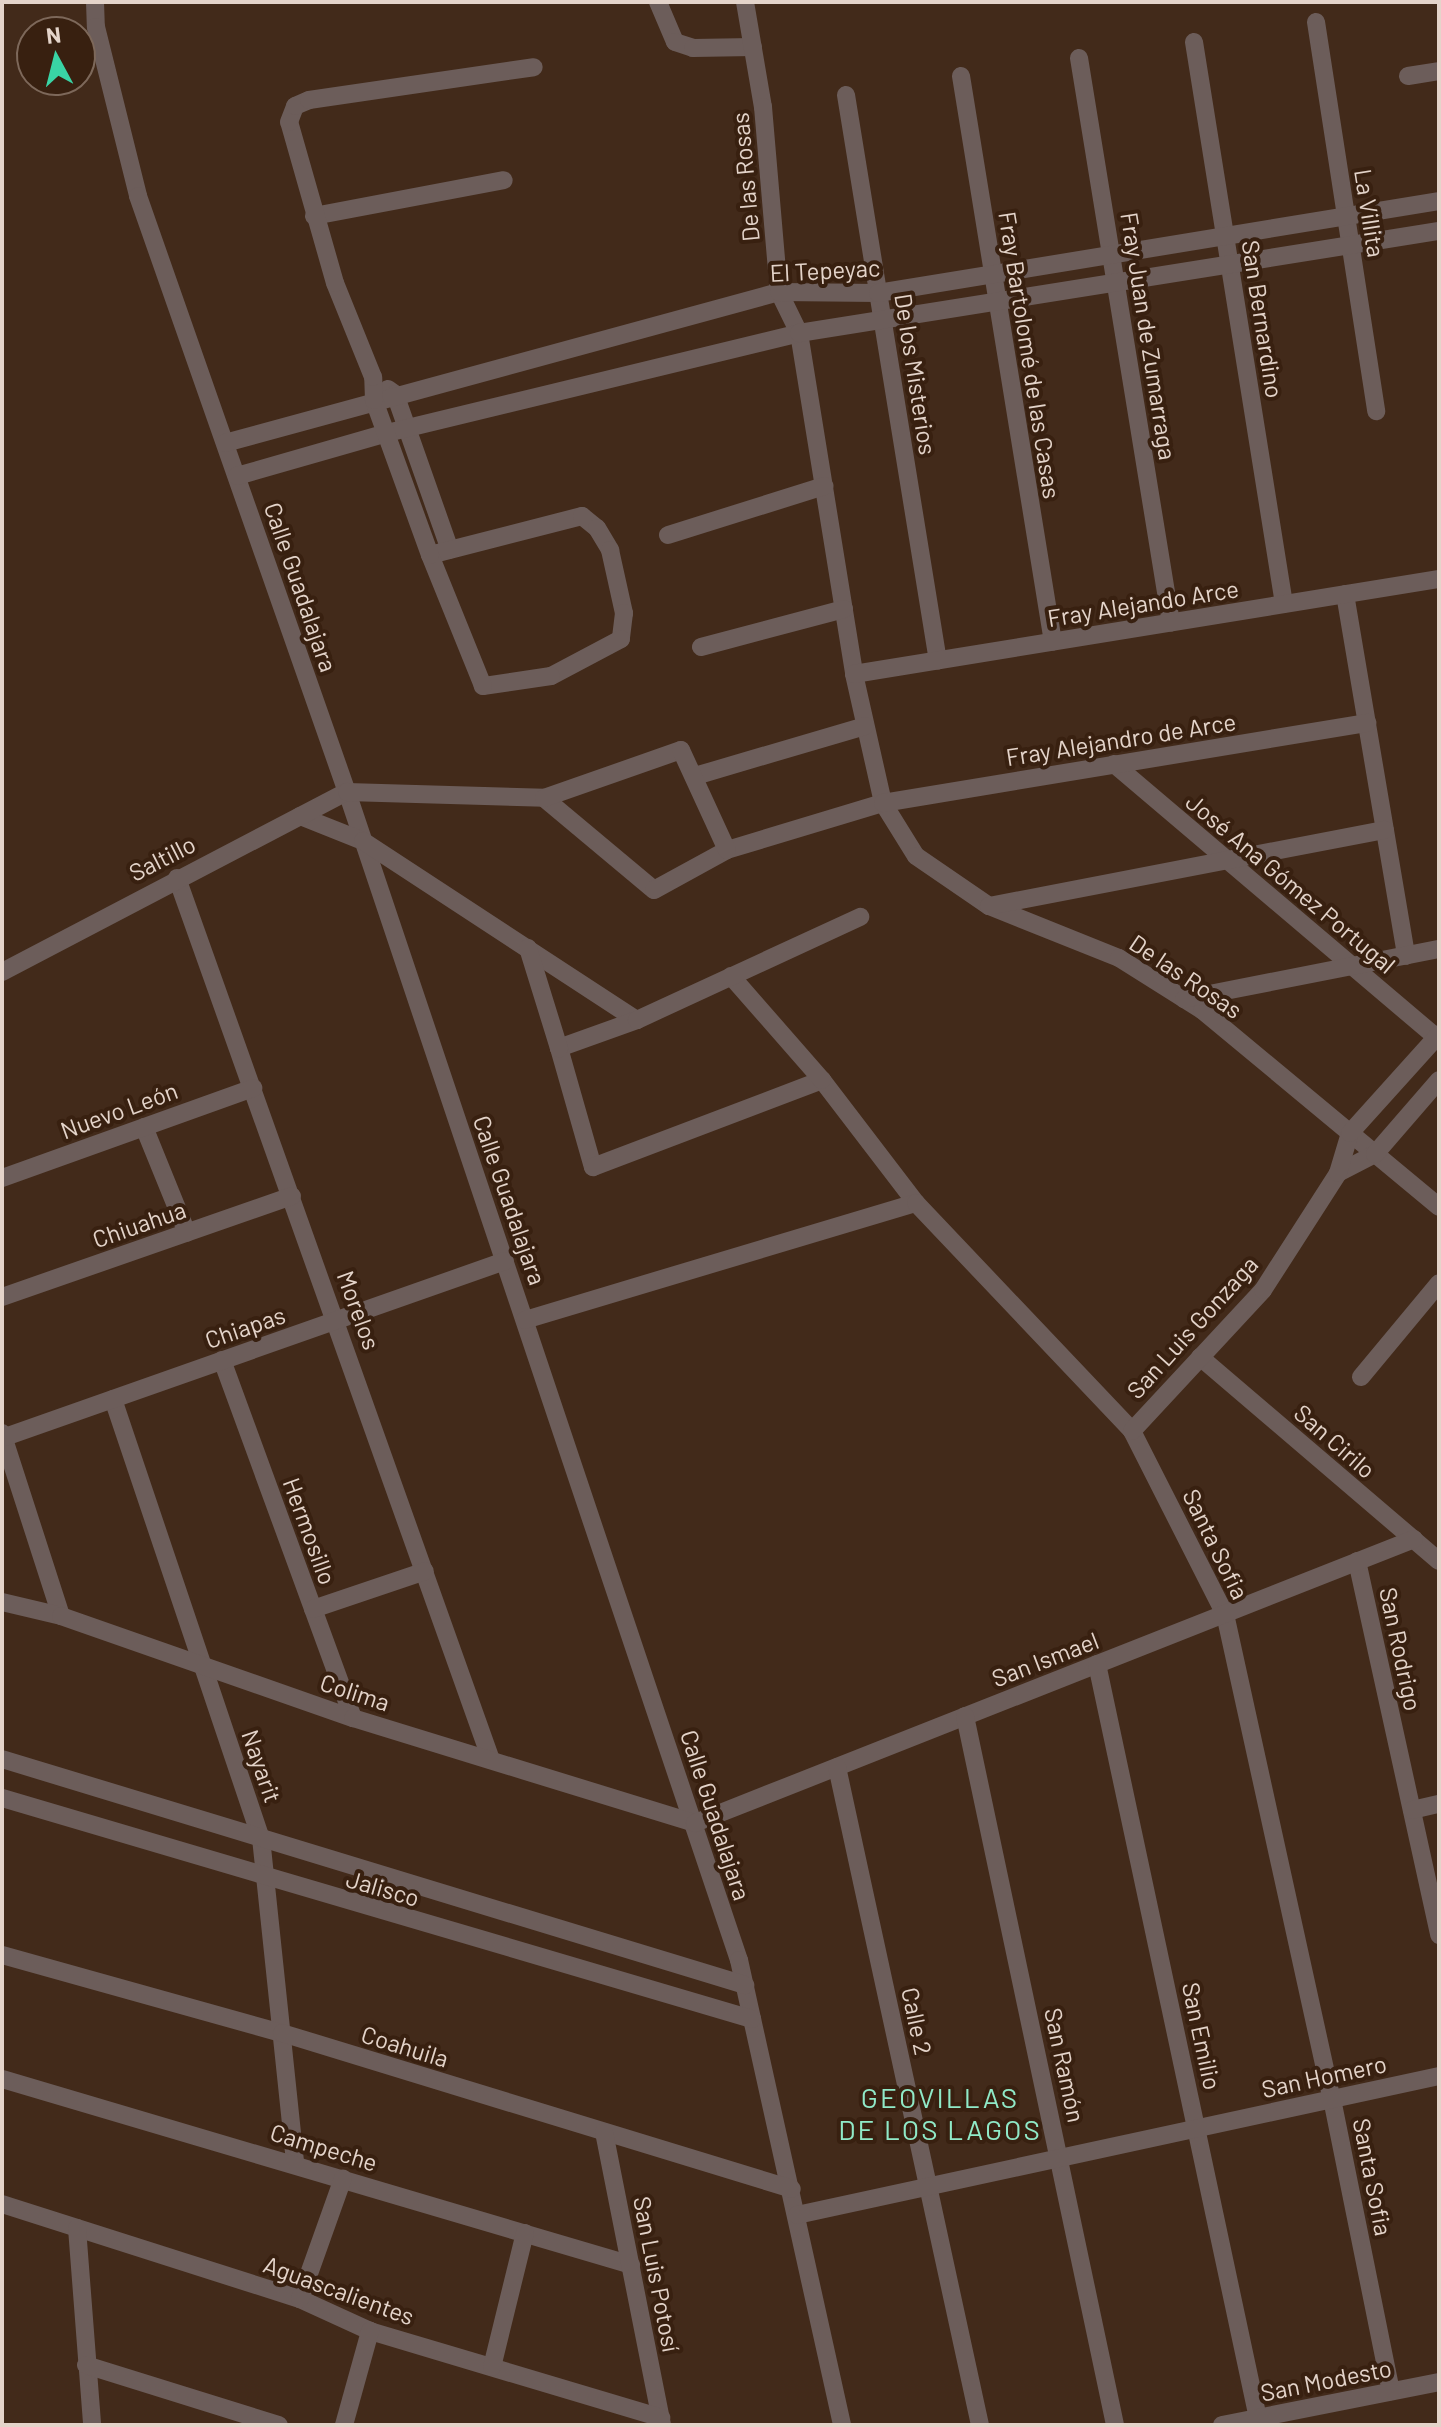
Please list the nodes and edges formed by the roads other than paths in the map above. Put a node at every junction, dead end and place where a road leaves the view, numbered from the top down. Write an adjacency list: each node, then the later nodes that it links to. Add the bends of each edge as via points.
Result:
1 (95, 2): 35 (street, Calle Guadalajara, via 96,27 138,196)
2 (658, 2): 6 (street, via 675,42 693,48)
3 (745, 2): 6 (street, De las Rosas)
4 (1316, 22): 16 (street, La Villita)
5 (1194, 42): 18 (street, San Bernardino)
6 (753, 47): 24 (street, De las Rosas)
7 (1079, 58): 20 (street, Fray Juan de Zumarraga)
8 (534, 67): 15 (street, via 295,106 289,122)
9 (1439, 71): 11 (street)
10 (961, 76): 22 (street, Fray Bartolomé de las Casas)
11 (1408, 76)
12 (846, 95): 25 (street, De los Misterios)
13 (504, 180): 15 (street)
14 (1439, 201): 16 (street, El Tepeyac)
15 (314, 216): 29 (street)
16 (1346, 216): 18 (street, El Tepeyac); 19 (street, La Villita)
17 (1439, 231): 19 (street)
18 (1225, 236): 20 (street, El Tepeyac); 21 (street, San Bernardino)
19 (1350, 243): 21 (street); 32 (street, La Villita)
20 (1111, 255): 22 (street, El Tepeyac); 23 (street, Fray Juan de Zumarraga)
21 (1229, 262): 23 (street); 43 (street, San Bernardino)
22 (993, 274): 25 (street, El Tepeyac); 26 (street, Fray Bartolomé de las Casas)
23 (1115, 281): 26 (street); 45 (street, Fray Juan de Zumarraga)
24 (779, 292): 25 (street, El Tepeyac); 28 (street, De las Rosas); 30 (street, El Tepeyac)
25 (878, 293): 27 (street, De los Misterios)
26 (997, 301): 27 (street); 46 (street, Fray Bartolomé de las Casas)
27 (883, 319): 28 (street); 48 (street, De los Misterios)
28 (799, 333): 33 (street); 37 (street, De las Rosas)
29 (373, 377): 30 (street); 31 (street)
30 (395, 394): 31 (street, El Tepeyac); 33 (street)
31 (374, 400): 34 (street); 35 (street, El Tepeyac)
32 (1376, 411)
33 (406, 428): 34 (street); 39 (street)
34 (387, 433): 36 (street); 40 (street)
35 (225, 443): 36 (street, Calle Guadalajara)
36 (237, 476): 54 (street, Calle Guadalajara)
37 (824, 486): 38 (street); 44 (street, De las Rosas)
38 (668, 535)
39 (450, 550): 40 (street); 40 (street, via 582,516 610,550 624,613 621,639 551,676 483,686)
40 (430, 555)
41 (1439, 579): 42 (street, Fray Alejando Arce)
42 (1345, 594): 43 (street, Fray Alejando Arce); 50 (street)
43 (1284, 604): 45 (street, Fray Alejando Arce)
44 (844, 609): 47 (street); 49 (street, De las Rosas)
45 (1171, 623): 46 (street, Fray Alejando Arce)
46 (1053, 642): 48 (street, Fray Alejando Arce)
47 (701, 647)
48 (938, 661): 49 (street, Fray Alejando Arce)
49 (854, 674): 51 (street, De las Rosas)
50 (1367, 723): 52 (street, Fray Alejandro de Arce); 58 (street)
51 (865, 726): 53 (street); 56 (street, De las Rosas)
52 (1114, 764): 56 (street, Fray Alejandro de Arce); 61 (street, José Ana Gómez Portugal)
53 (695, 776): 55 (street, via 681,750); 60 (street)
54 (347, 792): 55 (street); 57 (street, Saltillo); 59 (street, Calle Guadalajara)
55 (544, 798): 60 (street, via 654,890)
56 (883, 803): 60 (street, Fray Alejandro de Arce); 63 (street, De las Rosas, via 916,856)
57 (300, 816): 59 (street); 62 (street, Saltillo)
58 (1385, 830): 61 (street); 67 (street)
59 (363, 841): 65 (street); 87 (street, Calle Guadalajara)
60 (727, 850)
61 (1226, 859): 63 (street); 68 (street, José Ana Gómez Portugal)
62 (177, 878): 69 (street, Saltillo); 77 (street, Morelos)
63 (989, 906): 71 (street, De las Rosas, via 1119,958)
64 (860, 917): 70 (street)
65 (528, 948): 72 (street); 74 (street)
66 (1439, 949): 67 (street)
67 (1406, 956): 68 (street)
68 (1352, 966): 71 (street); 73 (street, José Ana Gómez Portugal)
69 (2, 972)
70 (731, 976): 72 (street); 75 (street, Santa Sofia)
71 (1184, 999): 79 (street, De las Rosas)
72 (637, 1020): 74 (street)
73 (1438, 1036): 79 (street, San Luis Gonzaga)
74 (559, 1048): 75 (street, via 593,1167)
75 (822, 1080): 84 (street, Santa Sofia)
76 (1439, 1080): 80 (street)
77 (253, 1088): 78 (street, Nuevo León); 83 (street, Morelos)
78 (144, 1127): 82 (street, Nuevo León); 86 (street)
79 (1350, 1133): 80 (street, De las Rosas); 81 (street, San Luis Gonzaga)
80 (1375, 1154): 81 (street); 85 (street, De las Rosas)
81 (1338, 1173): 92 (street, San Luis Gonzaga, via 1263,1290)
82 (2, 1178)
83 (292, 1196): 86 (street, Chiuahua); 90 (street, Morelos)
84 (916, 1203): 91 (street, via 848,1219); 96 (street, Santa Sofia)
85 (1439, 1207)
86 (187, 1233): 89 (street, Chiuahua)
87 (505, 1261): 90 (street, Chiapas); 91 (street, Calle Guadalajara)
88 (1439, 1283): 94 (street)
89 (2, 1297)
90 (337, 1320): 93 (street, Chiapas); 101 (street, Morelos)
91 (525, 1320): 116 (street, Calle Guadalajara)
92 (1200, 1357): 96 (street, San Luis Gonzaga); 98 (street, San Cirilo)
93 (222, 1360): 95 (street, Chiapas); 103 (street, Hermosillo)
94 (1361, 1377)
95 (113, 1399): 97 (street, Chiapas); 107 (street, Nayarit)
96 (1132, 1431): 104 (street, Santa Sofia)
97 (3, 1436): 105 (street)
98 (1414, 1539): 99 (street, San Ismael); 100 (street, San Cirilo)
99 (1357, 1561): 104 (street, San Ismael); 115 (street, San Rodrigo)
100 (1439, 1561)
101 (425, 1571): 103 (street); 111 (street, Morelos)
102 (2, 1602): 105 (street, Colima)
103 (313, 1609): 109 (street, Hermosillo)
104 (1225, 1614): 106 (street, San Ismael); 126 (street, Santa Sofia)
105 (61, 1616): 107 (street, Colima)
106 (1097, 1664): 108 (street, San Ismael); 127 (street, San Emilio)
107 (204, 1667): 109 (street, Colima); 117 (street, Nayarit)
108 (965, 1716): 112 (street, San Ismael); 129 (street, San Ramón)
109 (353, 1718): 111 (street, Colima)
110 (2, 1759): 117 (street, Jalisco)
111 (491, 1760): 116 (street, Colima)
112 (837, 1767): 116 (street, San Ismael); 132 (street, Calle 2)
113 (2, 1798): 118 (street, Jalisco)
114 (1439, 1804): 115 (street)
115 (1412, 1810): 119 (street, San Rodrigo)
116 (695, 1823): 121 (street, Calle Guadalajara)
117 (261, 1838): 118 (street, Nayarit); 121 (street, Jalisco)
118 (264, 1879): 122 (street, Jalisco); 123 (street, Nayarit)
119 (1439, 1935)
120 (2, 1955): 123 (street, Coahuila)
121 (745, 1985): 122 (street, Calle Guadalajara)
122 (752, 2019): 133 (street, Calle Guadalajara)
123 (282, 2033): 128 (street, Coahuila); 130 (street, Nayarit)
124 (1439, 2076): 126 (street, San Homero)
125 (2, 2079): 130 (street, Campeche)
126 (1332, 2099): 127 (street, San Homero); 144 (street, Santa Sofia)
127 (1198, 2128): 129 (street, San Homero); 145 (street, San Emilio)
128 (604, 2132): 133 (street, Coahuila); 138 (street, San Luis Potosí)
129 (1060, 2158): 132 (street, San Homero); 152 (street, San Ramón)
130 (295, 2163): 131 (street, Campeche)
131 (343, 2178): 137 (street, Campeche); 139 (street)
132 (928, 2187): 135 (street, San Homero); 151 (street, Calle 2)
133 (792, 2189): 135 (street, Calle Guadalajara)
134 (2, 2204): 136 (street, Aguascalientes)
135 (797, 2215): 150 (street, Calle Guadalajara)
136 (77, 2228): 139 (street, Aguascalientes); 141 (street)
137 (525, 2233): 138 (street, Campeche); 142 (street)
138 (631, 2265): 146 (street, San Luis Potosí)
139 (300, 2299): 140 (street, Aguascalientes)
140 (370, 2331): 142 (street, Aguascalientes); 149 (street)
141 (86, 2365): 147 (street); 148 (street)
142 (492, 2367): 146 (street, Aguascalientes)
143 (1439, 2382): 144 (street, San Modesto)
144 (1391, 2391): 145 (street, San Modesto)
145 (1258, 2418): 153 (street, San Modesto)
146 (661, 2421)
147 (92, 2425)
148 (279, 2425)
149 (344, 2425)
150 (842, 2425)
151 (980, 2425)
152 (1115, 2425)
153 (1222, 2425)

